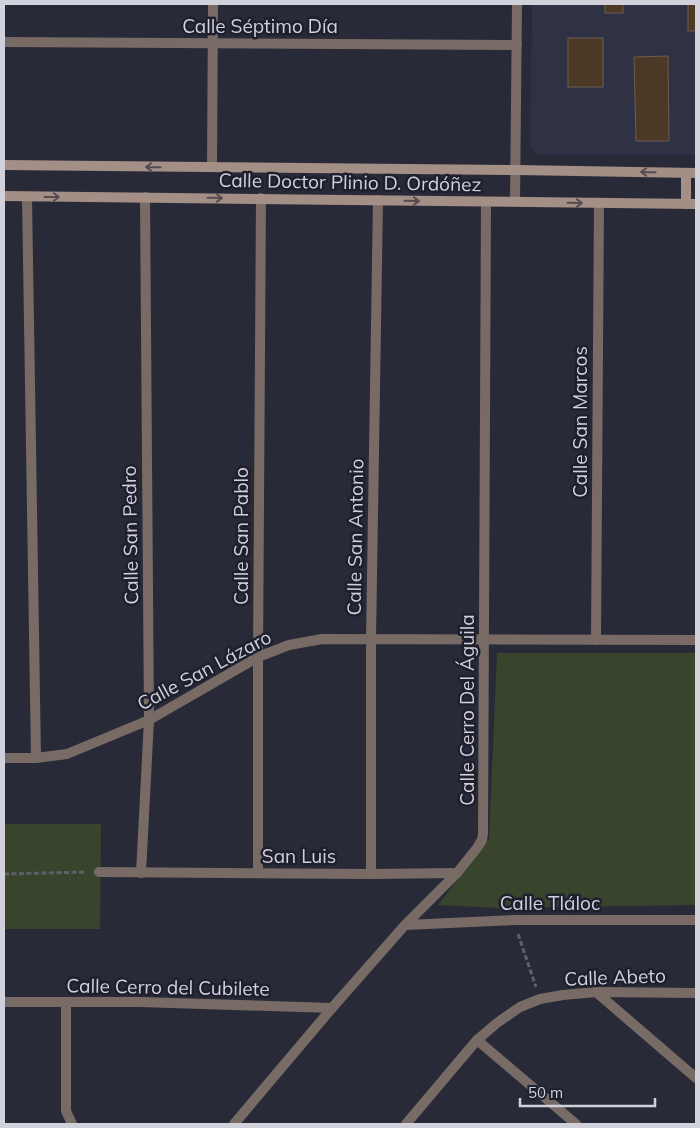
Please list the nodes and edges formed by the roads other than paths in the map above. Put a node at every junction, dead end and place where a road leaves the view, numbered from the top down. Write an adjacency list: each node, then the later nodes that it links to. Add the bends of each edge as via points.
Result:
1 (213, 4): 4 (street)
2 (517, 4): 5 (street)
3 (4, 42): 4 (street, Calle Séptimo Día)
4 (213, 43): 5 (street, Calle Séptimo Día); 7 (street)
5 (517, 45): 8 (street)
6 (4, 165): 7 (street, Calle Doctor Plinio D. Ordóñez, one-way to 6)
7 (212, 168): 8 (street, Calle Doctor Plinio D. Ordóñez)
8 (516, 170): 9 (street, Calle Doctor Plinio D. Ordóñez, one-way to 8); 16 (street)
9 (691, 173): 18 (street)
10 (4, 196): 11 (street, Calle Doctor Plinio D. Ordóñez)
11 (27, 197): 12 (street, Calle Doctor Plinio D. Ordóñez, one-way to 12); 26 (street)
12 (144, 197): 13 (street, Calle Doctor Plinio D. Ordóñez, one-way to 13); 24 (street, Calle San Pedro)
13 (261, 198): 14 (street, Calle Doctor Plinio D. Ordóñez); 23 (street, Calle San Pablo)
14 (378, 200): 15 (street, Calle Doctor Plinio D. Ordóñez, one-way to 15); 19 (street, Calle San Antonio)
15 (486, 202): 16 (street, Calle Doctor Plinio D. Ordóñez); 20 (street, Calle Cerro Del Águila)
16 (515, 202): 17 (street, Calle Doctor Plinio D. Ordóñez, one-way to 17)
17 (599, 203): 18 (street, Calle Doctor Plinio D. Ordóñez); 21 (street, Calle San Marcos)
18 (691, 204)
19 (371, 639): 20 (street, Calle San Lázaro); 23 (street, Calle San Lázaro, via 322,639 289,645); 31 (street, Calle San Antonio)
20 (485, 640): 21 (street, Calle San Lázaro); 30 (street, Calle Cerro Del Águila, via 483,833 477,848)
21 (596, 640): 22 (street, Calle San Lázaro)
22 (696, 640)
23 (258, 657): 24 (street, Calle San Lázaro); 29 (street, Calle San Pablo)
24 (150, 720): 26 (street, Calle San Lázaro, via 67,754); 28 (street, Calle San Pedro)
25 (4, 758): 26 (street, Calle San Lázaro)
26 (36, 758)
27 (99, 872): 28 (street, San Luis)
28 (141, 873): 29 (street, San Luis)
29 (258, 873): 31 (street, San Luis)
30 (457, 873): 31 (street, San Luis); 33 (street, Calle Cerro Del Águila)
31 (371, 874)
32 (696, 920): 33 (street, Calle Tláloc, via 514,920)
33 (405, 925): 38 (street, Calle Cerro Del Águila)
34 (596, 992): 35 (street, Calle Abeto); 39 (street, Calle Abeto, via 563,995 520,1007); 40 (street)
35 (696, 993)
36 (4, 1002): 37 (street, Calle Cerro del Cubilete)
37 (66, 1002): 38 (street, Calle Cerro del Cubilete); 41 (street, via 66,1111)
38 (332, 1008): 42 (street, Calle Cerro Del Águila)
39 (477, 1040): 43 (street, Calle Abeto); 44 (street)
40 (696, 1078)
41 (72, 1124)
42 (234, 1124)
43 (406, 1124)
44 (576, 1124)

